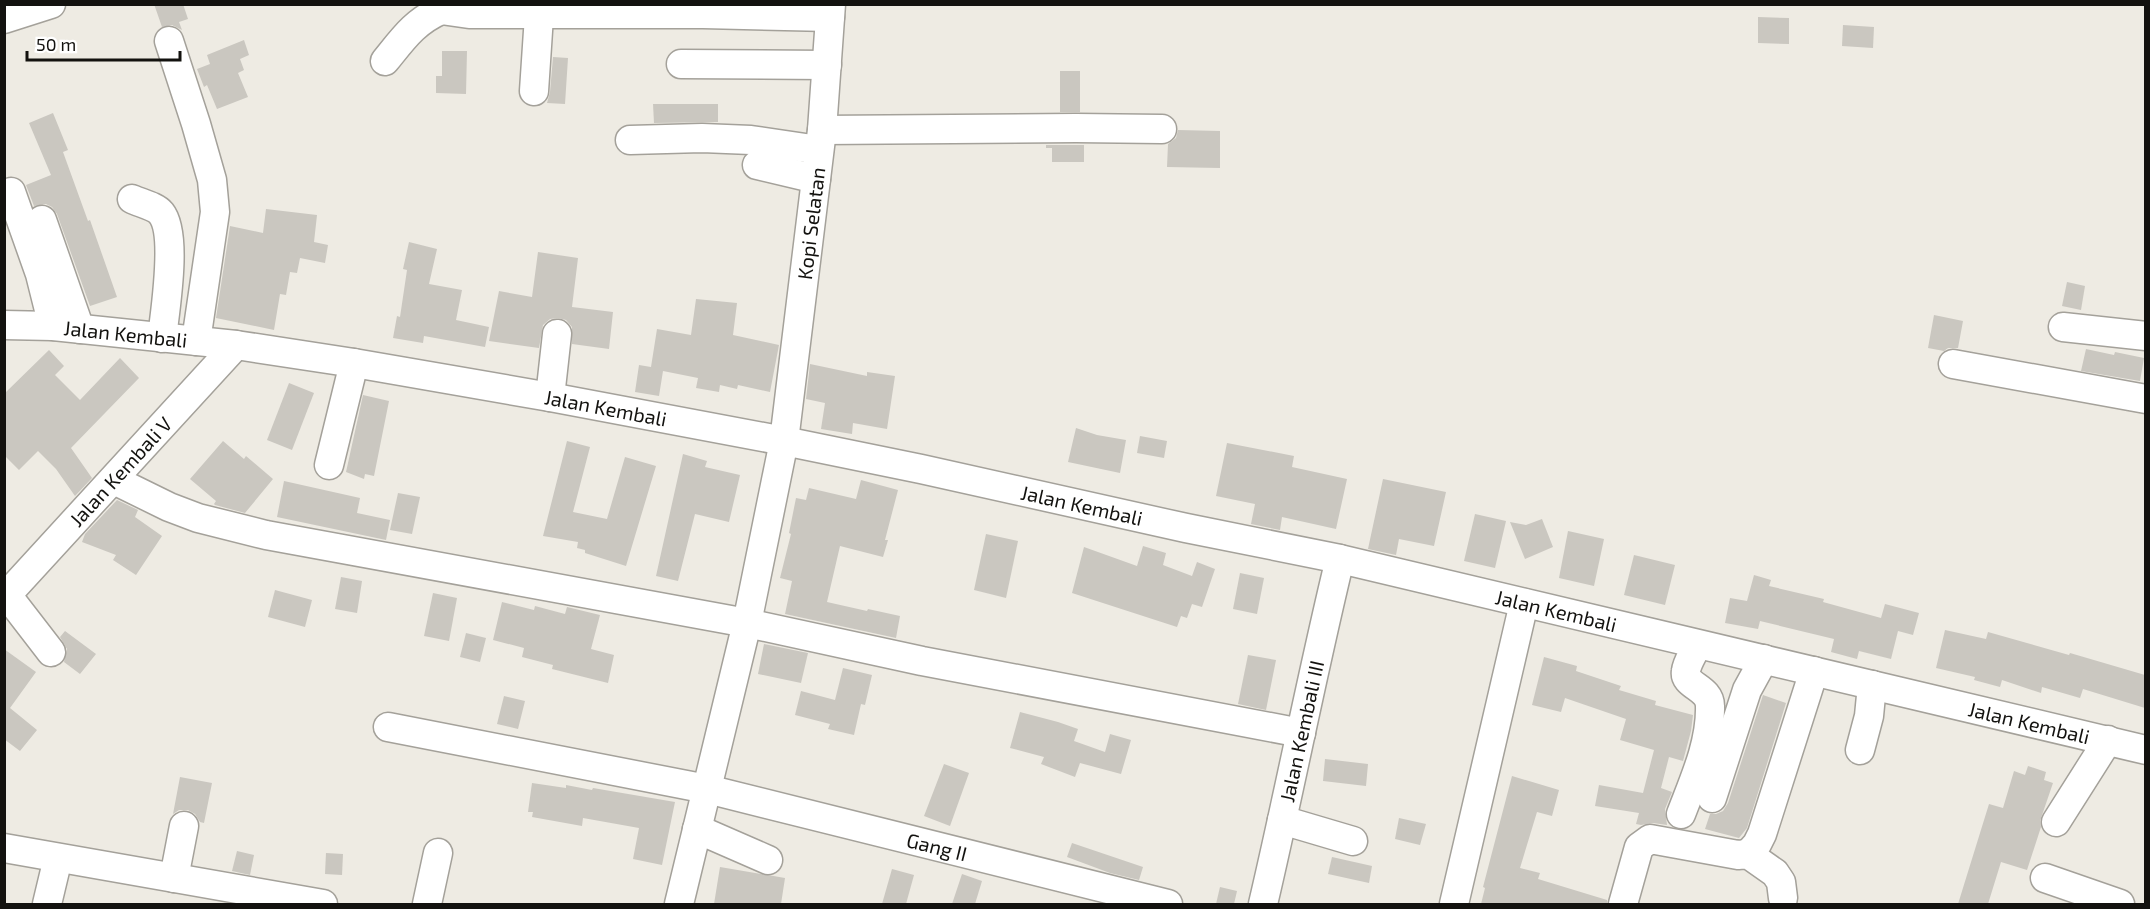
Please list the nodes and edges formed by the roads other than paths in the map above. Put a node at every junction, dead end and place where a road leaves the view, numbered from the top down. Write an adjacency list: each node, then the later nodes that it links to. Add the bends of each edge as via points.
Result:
1 (51, 4): 6 (street)
2 (437, 7): 5 (street, via 469,14); 8 (street, via 410,30)
3 (656, 9): 4 (street); 5 (street)
4 (831, 11): 10 (street, Kopi Selatan)
5 (539, 16): 11 (street)
6 (4, 19)
7 (169, 41): 26 (street, via 212,180 215,212)
8 (385, 61)
9 (681, 64): 10 (street)
10 (827, 65): 14 (street, Kopi Selatan)
11 (534, 91)
12 (1162, 129): 14 (street, via 1076,128)
13 (630, 140): 14 (street)
14 (820, 140): 16 (street, Kopi Selatan)
15 (757, 165): 16 (street)
16 (816, 179): 32 (street, Kopi Selatan)
17 (10, 192): 22 (street, via 40,274)
18 (132, 199): 25 (street, via 159,211 167,224 170,258)
19 (42, 220): 22 (street)
20 (4, 325): 22 (street, Jalan Kembali)
21 (2063, 327): 24 (street)
22 (67, 328): 25 (street, Jalan Kembali)
23 (557, 334): 30 (street)
24 (2145, 336)
25 (162, 338): 26 (street, Jalan Kembali)
26 (196, 341): 27 (street, Jalan Kembali)
27 (236, 345): 28 (street, Jalan Kembali); 34 (street, Jalan Kembali V)
28 (354, 363): 30 (street, Jalan Kembali); 33 (street)
29 (1953, 364): 31 (street)
30 (550, 397): 32 (street, Jalan Kembali)
31 (2145, 399)
32 (784, 441): 35 (street, Jalan Kembali); 38 (street, Kopi Selatan)
33 (329, 465)
34 (114, 480): 36 (street, Jalan Kembali V); 38 (street, via 198,518 266,535)
35 (1340, 559): 37 (street, Jalan Kembali); 45 (street, Jalan Kembali III)
36 (6, 596): 40 (street)
37 (1524, 603): 39 (street, Jalan Kembali); 71 (street)
38 (747, 623): 45 (street, via 922,661); 49 (street, Kopi Selatan)
39 (1697, 645): 41 (street, Jalan Kembali); 51 (street, via 1685,672 1688,680 1708,694 1710,724)
40 (51, 652)
41 (1764, 659): 42 (street, Jalan Kembali); 50 (street, via 1747,690)
42 (1814, 671): 43 (street, Jalan Kembali); 59 (street, via 1762,834)
43 (1872, 685): 46 (street, Jalan Kembali); 47 (street)
44 (388, 727): 49 (street, Gang II)
45 (1301, 733): 52 (street, Jalan Kembali III)
46 (2108, 740): 48 (street, Jalan Kembali); 53 (street)
47 (1860, 750)
48 (2145, 750)
49 (707, 789): 55 (street, Kopi Selatan); 69 (street, Gang II)
50 (1712, 798)
51 (1682, 814)
52 (1282, 820): 56 (street); 70 (street, Jalan Kembali III)
53 (2056, 822)
54 (184, 826): 62 (street)
55 (697, 829): 61 (street); 68 (street, Kopi Selatan)
56 (1353, 841)
57 (4, 848): 60 (street)
58 (438, 853): 67 (street)
59 (1748, 854): 64 (street, via 1775,873); 72 (street, via 1650,839 1639,847)
60 (58, 858): 62 (street); 65 (street)
61 (768, 860)
62 (174, 878): 66 (street)
63 (2045, 878): 73 (street)
64 (1783, 898)
65 (47, 904)
66 (323, 904)
67 (427, 904)
68 (679, 904)
69 (1168, 904)
70 (1263, 904)
71 (1454, 904)
72 (1623, 904)
73 (2120, 904)

